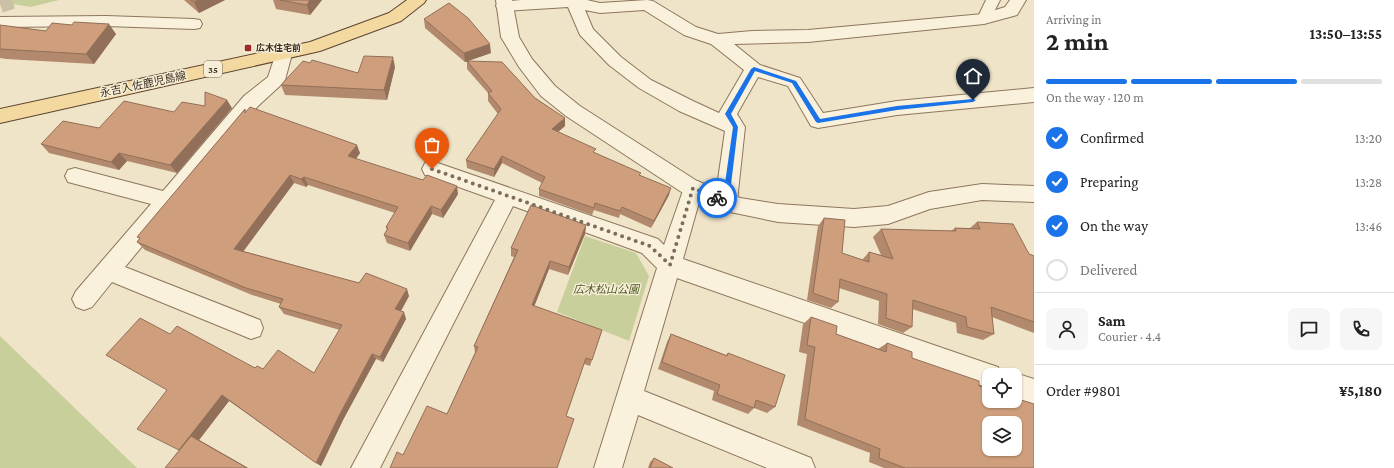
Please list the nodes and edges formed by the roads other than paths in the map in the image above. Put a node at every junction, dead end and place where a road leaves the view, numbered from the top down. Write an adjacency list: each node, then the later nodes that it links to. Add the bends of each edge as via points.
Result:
1 (418, 0): 11 (main road, 永吉入佐鹿児島線 / 35, via 395,17 355,33)
2 (993, 0): 7 (lane)
3 (1018, 0): 7 (street, via 1011,11)
4 (574, 1): 5 (street); 6 (street); 15 (street, via 586,30 621,66 645,84 672,99)
5 (504, 3): 18 (street, via 510,37 525,63 548,91 573,111)
6 (606, 4): 10 (street, via 647,5 690,31)
7 (984, 19): 10 (street, via 808,36)
8 (0, 22): 9 (street, via 106,20)
9 (194, 24)
10 (717, 40): 12 (street)
11 (283, 54): 14 (main road, 永吉入佐鹿児島線 / 35); 21 (street, via 276,80 251,101)
12 (754, 69): 13 (street, via 794,82 818,121 897,108); 15 (street, via 728,114)
13 (1034, 95)
14 (0, 116)
15 (735, 127): 22 (street)
16 (432, 169): 20 (street)
17 (75, 176): 21 (street)
18 (693, 188): 22 (street); 23 (street)
19 (1034, 194): 22 (street, via 982,192 928,201 888,215 854,218 778,214)
20 (508, 196): 23 (street, via 650,246); 31 (street)
21 (166, 200): 24 (street)
22 (726, 201)
23 (670, 265): 27 (street); 30 (street)
24 (108, 270): 25 (street); 26 (street)
25 (84, 299)
26 (251, 328)
27 (982, 374)
28 (1022, 388): 29 (street)
29 (1034, 392)
30 (629, 398): 32 (street); 33 (street)
31 (365, 468)
32 (608, 468)
33 (801, 468)

